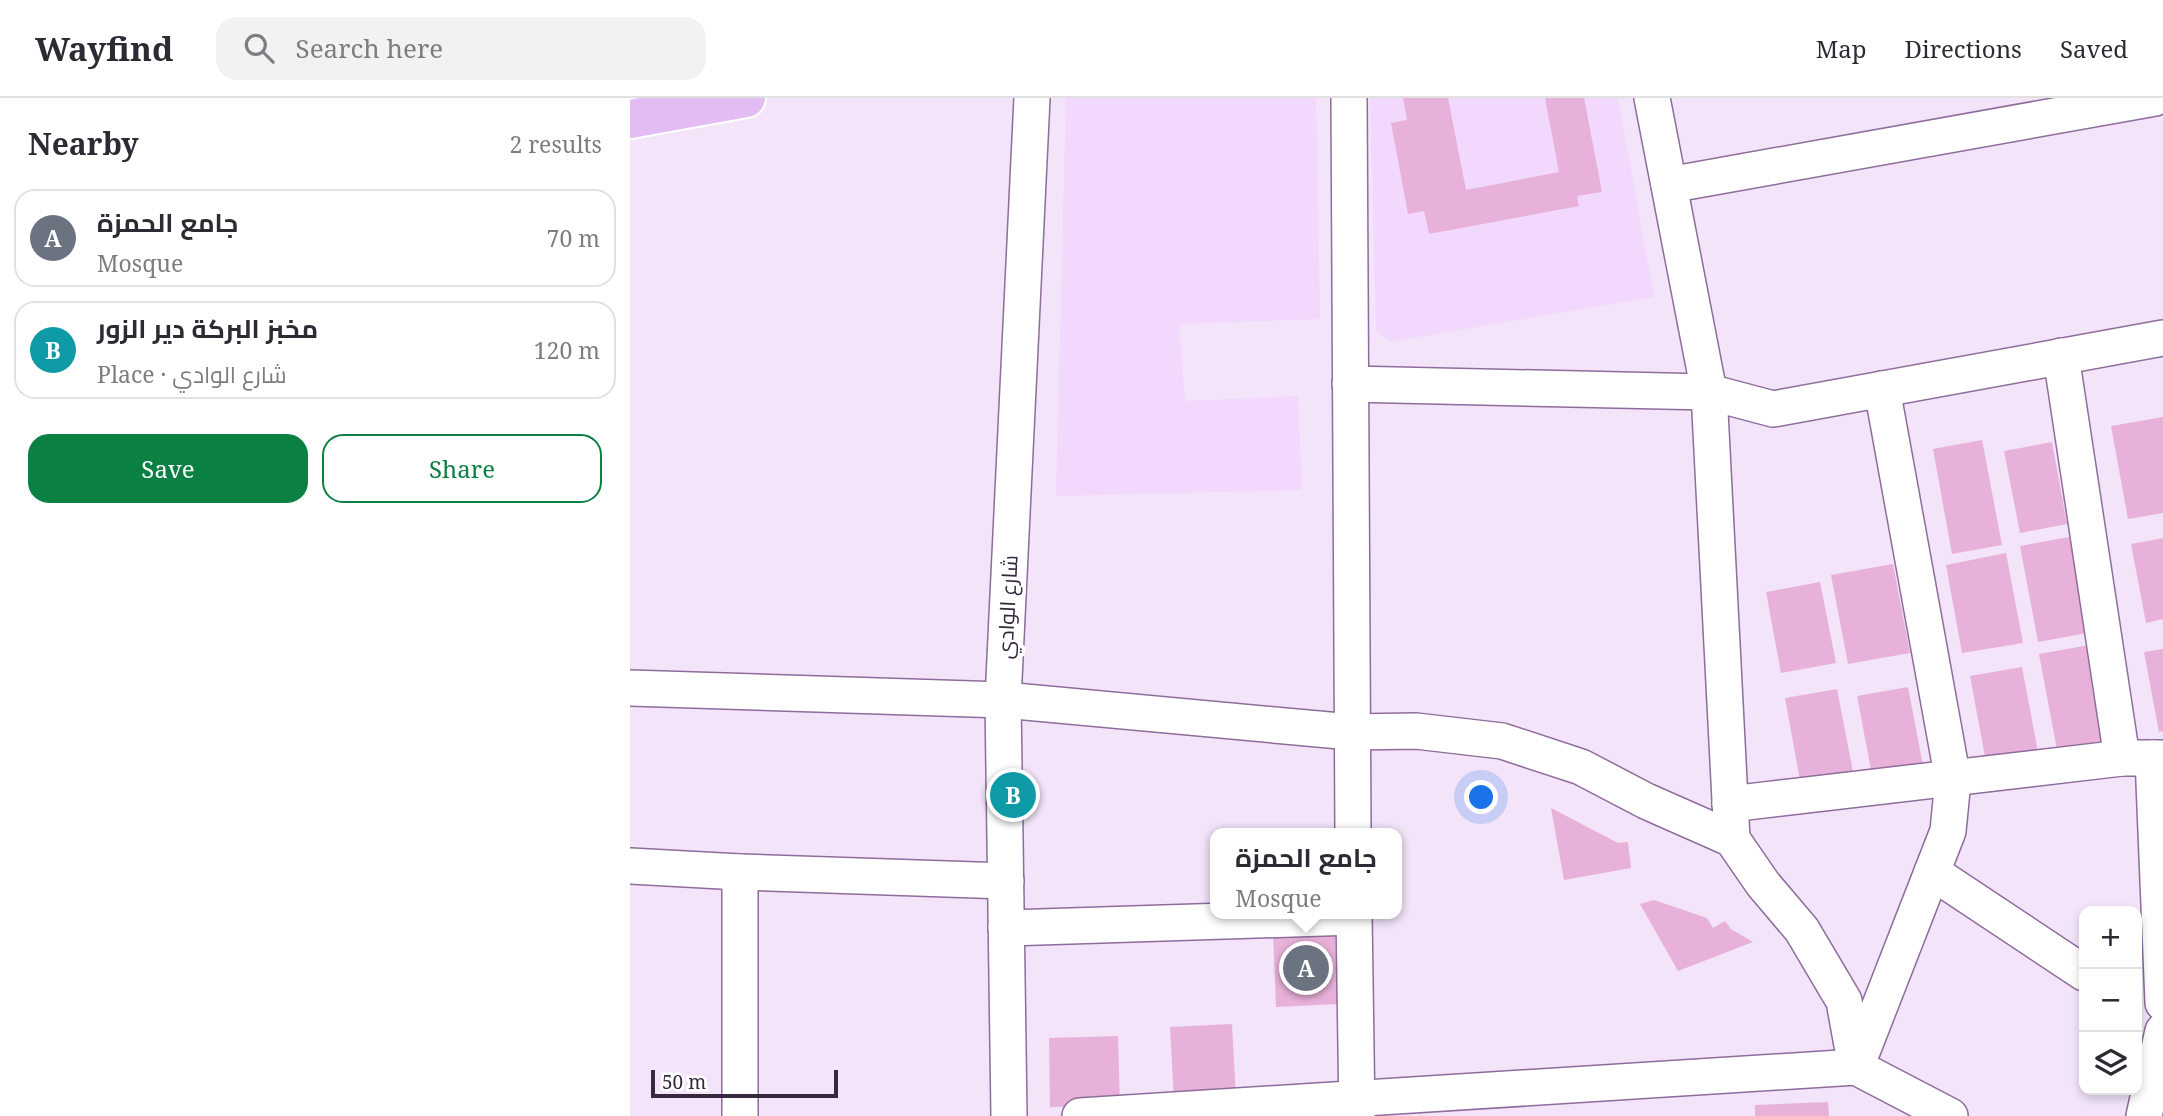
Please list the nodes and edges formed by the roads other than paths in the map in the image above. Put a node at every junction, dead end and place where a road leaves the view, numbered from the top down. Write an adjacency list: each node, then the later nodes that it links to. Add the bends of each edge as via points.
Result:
1 (746, 98): 6 (main road)
2 (1032, 98): 14 (street, شارع الوادي)
3 (1349, 98): 10 (street)
4 (1652, 98): 7 (street)
5 (2155, 98): 7 (street)
6 (630, 119)
7 (1669, 185): 12 (street)
8 (2163, 338): 9 (street)
9 (2061, 356): 11 (street); 16 (street)
10 (1350, 384): 12 (street); 15 (street)
11 (1882, 389): 12 (street, via 1773,409); 17 (street)
12 (1709, 392): 18 (street)
13 (630, 688): 14 (street)
14 (1003, 700): 15 (street); 24 (street, شارع الوادي)
15 (1351, 732): 19 (street); 20 (street, via 1416,731 1502,741 1581,767)
16 (2146, 758): 17 (street); 29 (street)
17 (1952, 780): 18 (street); 23 (street, via 1948,831)
18 (1730, 804): 20 (street)
19 (1353, 828)
20 (1732, 839): 32 (street, via 1802,930 1844,1001)
21 (630, 866): 22 (street)
22 (740, 872): 24 (street); 34 (street)
23 (1932, 872): 28 (street); 32 (street)
24 (1006, 881): 27 (street, شارع الوادي)
25 (1247, 919): 27 (street)
26 (1354, 919): 33 (street)
27 (1006, 928): 35 (street, شارع الوادي)
28 (2079, 970)
29 (2163, 1003)
30 (2142, 1012): 31 (street)
31 (2163, 1028): 38 (street)
32 (1856, 1067): 33 (street); 37 (street)
33 (1357, 1107): 36 (street)
34 (740, 1116)
35 (1009, 1116)
36 (1080, 1116)
37 (1950, 1116)
38 (2144, 1116)

